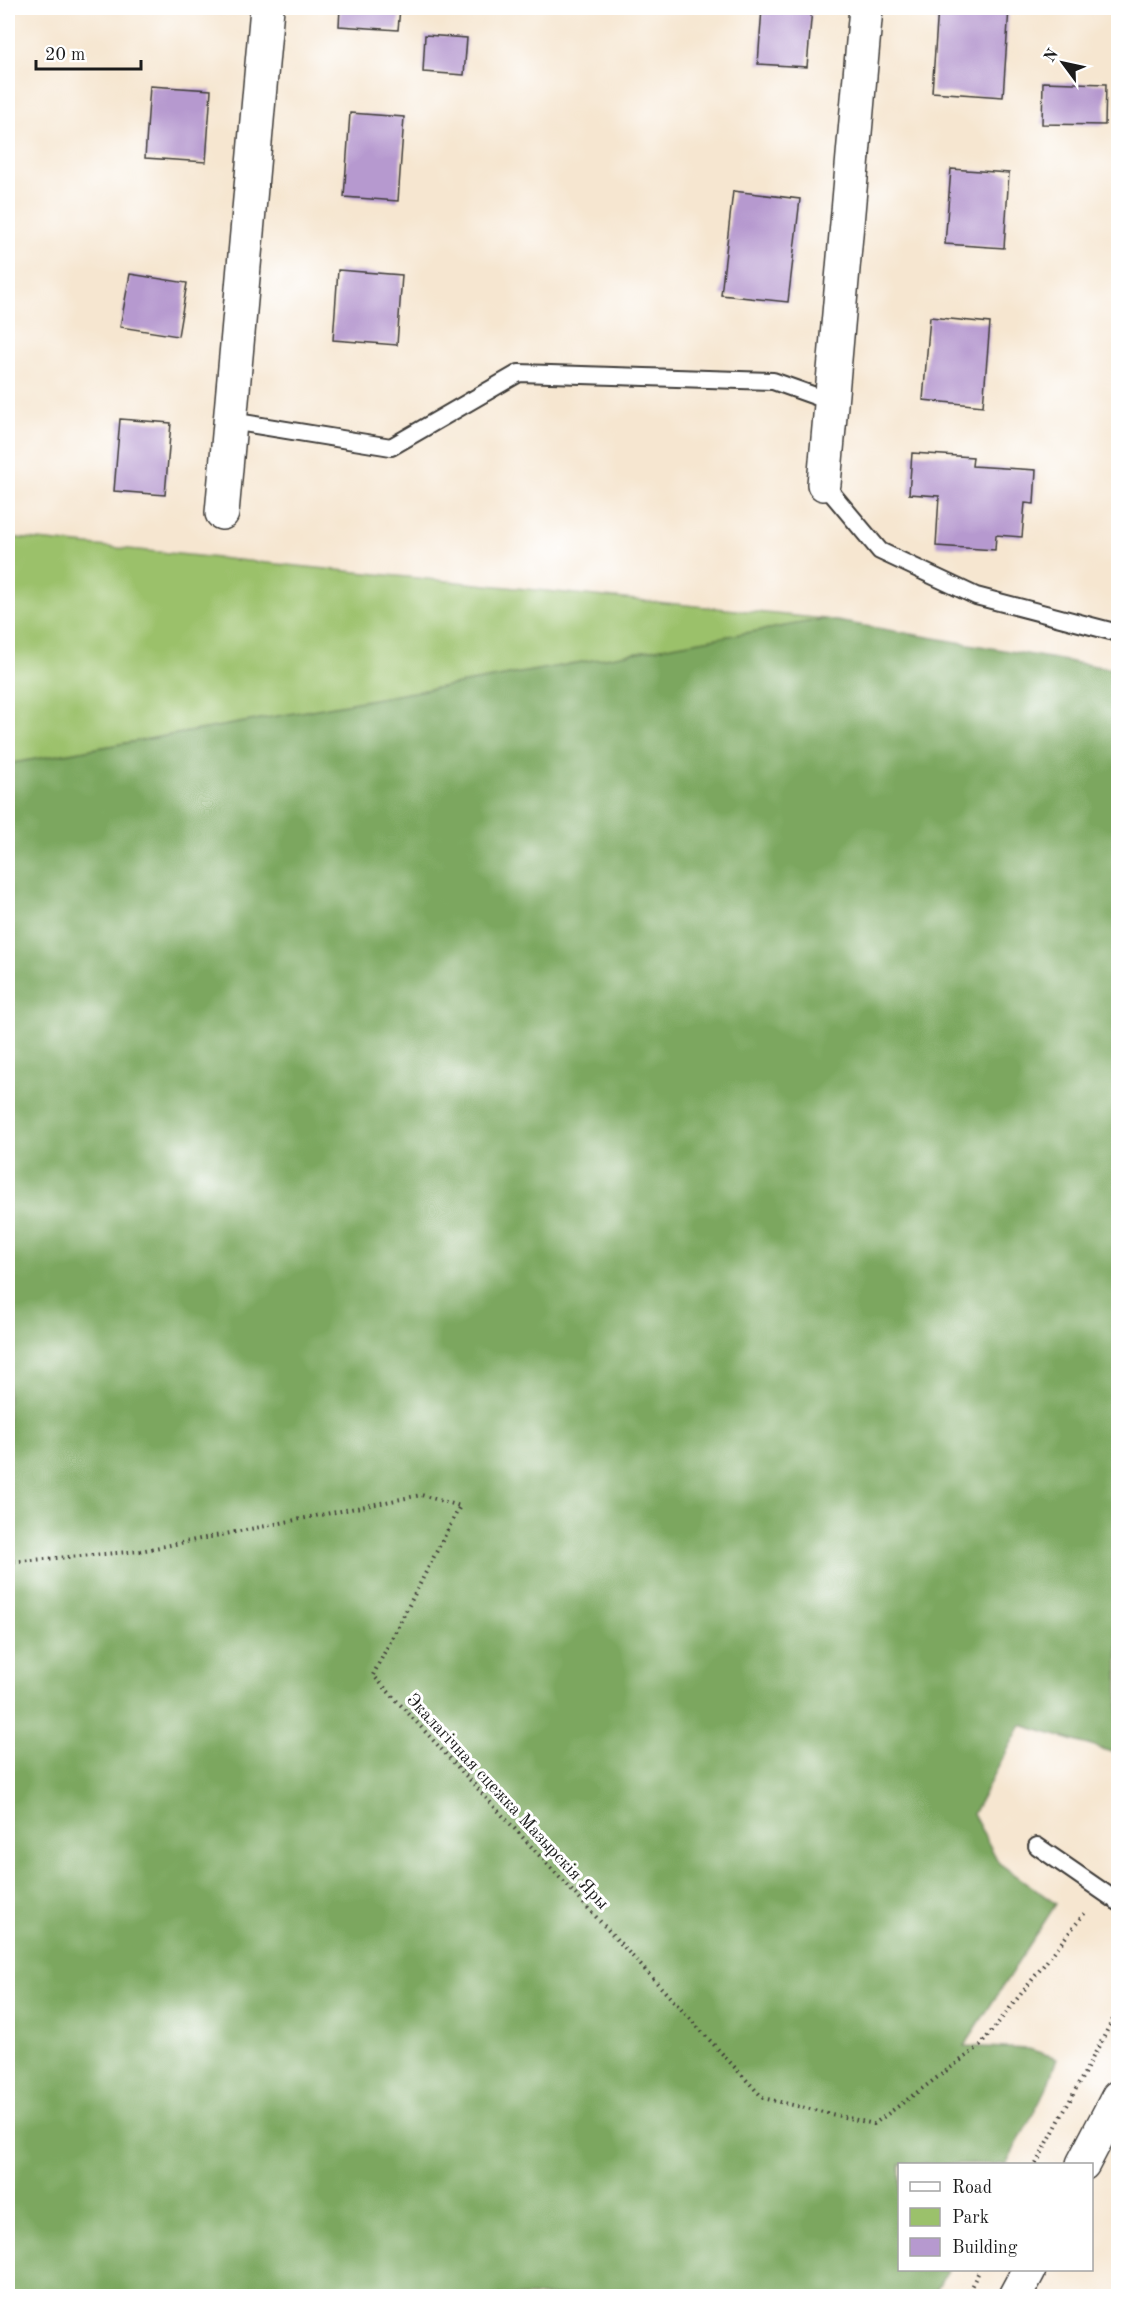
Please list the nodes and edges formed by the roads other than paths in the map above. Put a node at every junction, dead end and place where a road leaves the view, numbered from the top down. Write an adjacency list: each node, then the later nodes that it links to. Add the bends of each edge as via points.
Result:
1 (267, 8): 4 (street)
2 (866, 8): 3 (street)
3 (832, 402): 4 (lane, via 773,381 519,373 391,447); 5 (street)
4 (231, 421): 6 (street)
5 (824, 484): 7 (lane, via 880,550 976,596)
6 (222, 513)
7 (1119, 633)
8 (1037, 1845): 9 (lane)
9 (1119, 1902)
10 (1119, 2097): 11 (street)
11 (1084, 2163)
12 (1028, 2271): 13 (street)
13 (1015, 2296)

